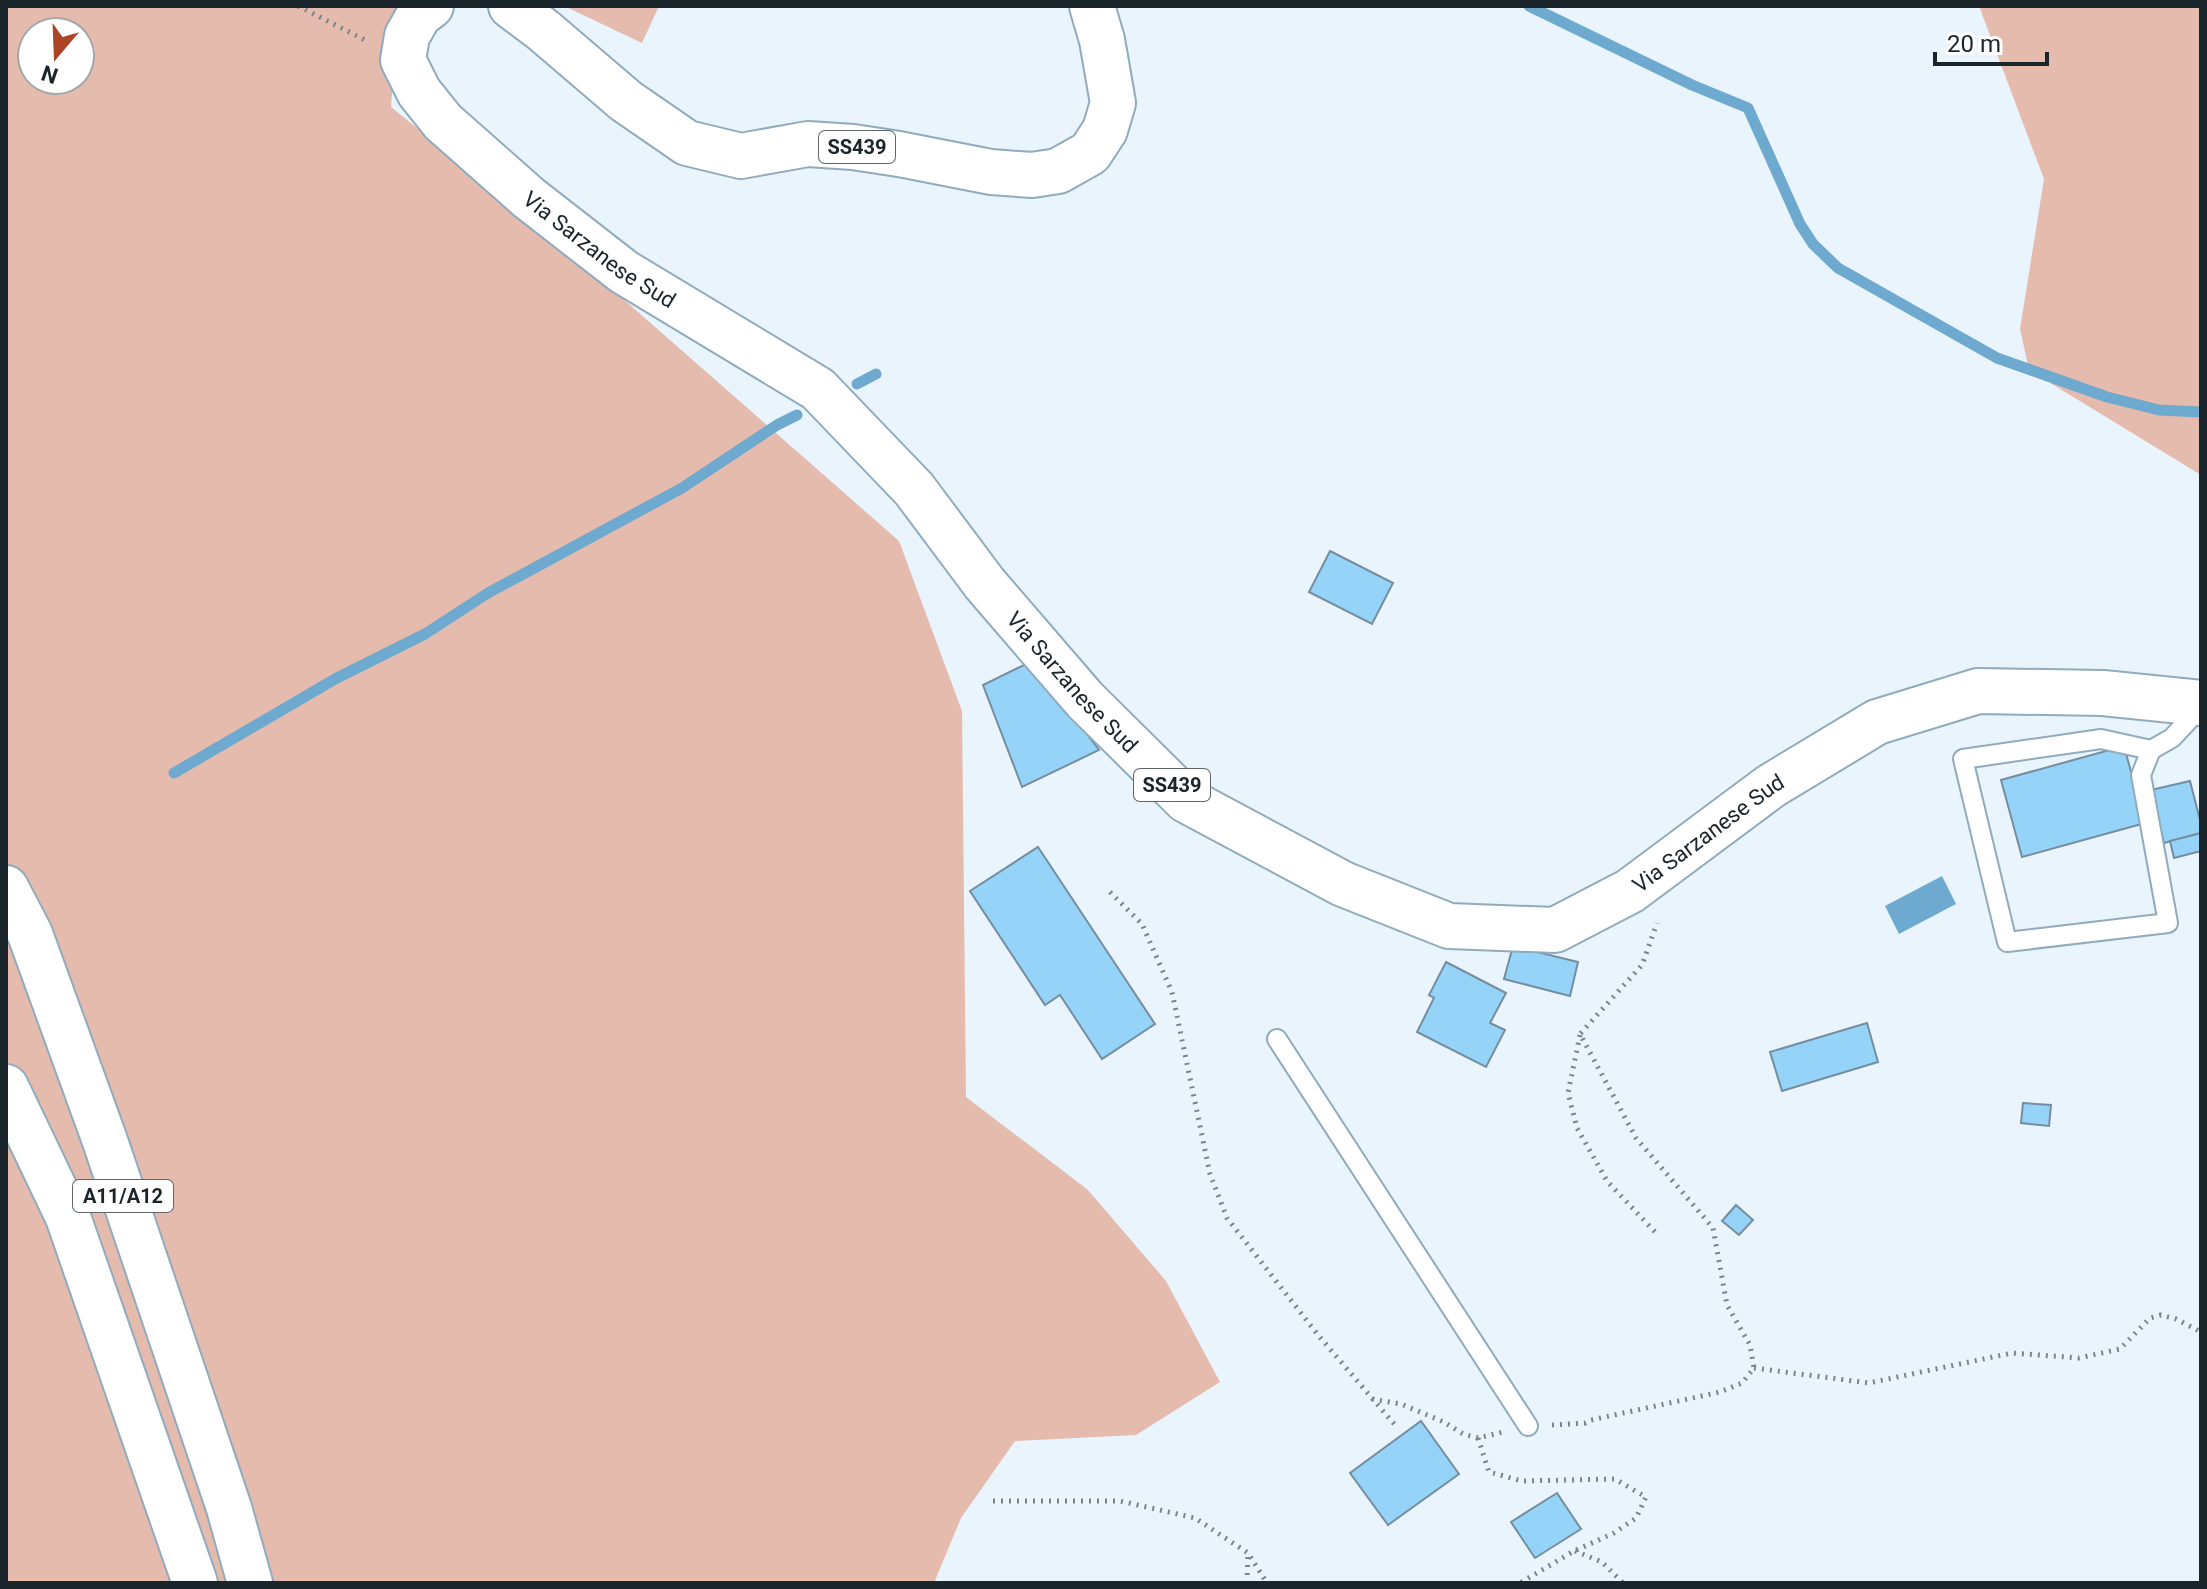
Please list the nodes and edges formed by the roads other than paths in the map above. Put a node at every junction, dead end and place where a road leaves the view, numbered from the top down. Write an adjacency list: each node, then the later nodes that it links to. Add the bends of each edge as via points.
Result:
1 (431, 6): 4 (main road, Via Sarzanese Sud / SS439, via 407,36 403,60 443,122 624,272 818,389 914,489 985,584 1085,700 1186,800 1343,884 1449,926 1555,930 1630,891 1771,786 1877,722 1978,691 2103,693)
2 (511, 6): 3 (main road, SS439, via 626,101 687,143 741,156 808,144 853,147 1032,175 1058,171 1090,153 1105,130 1113,103)
3 (1092, 6)
4 (2201, 705): 5 (lane, via 2172,738)
5 (2151, 750): 5 (lane, via 2141,775 2168,923 2007,942 1963,759 2101,739)
6 (6, 888): 11 (main road, A11/A12, via 30,934 100,1126)
7 (1277, 1039): 9 (lane)
8 (6, 1087): 10 (main road, A11/A12, via 68,1217)
9 (1528, 1426)
10 (190, 1566)
11 (250, 1583)

